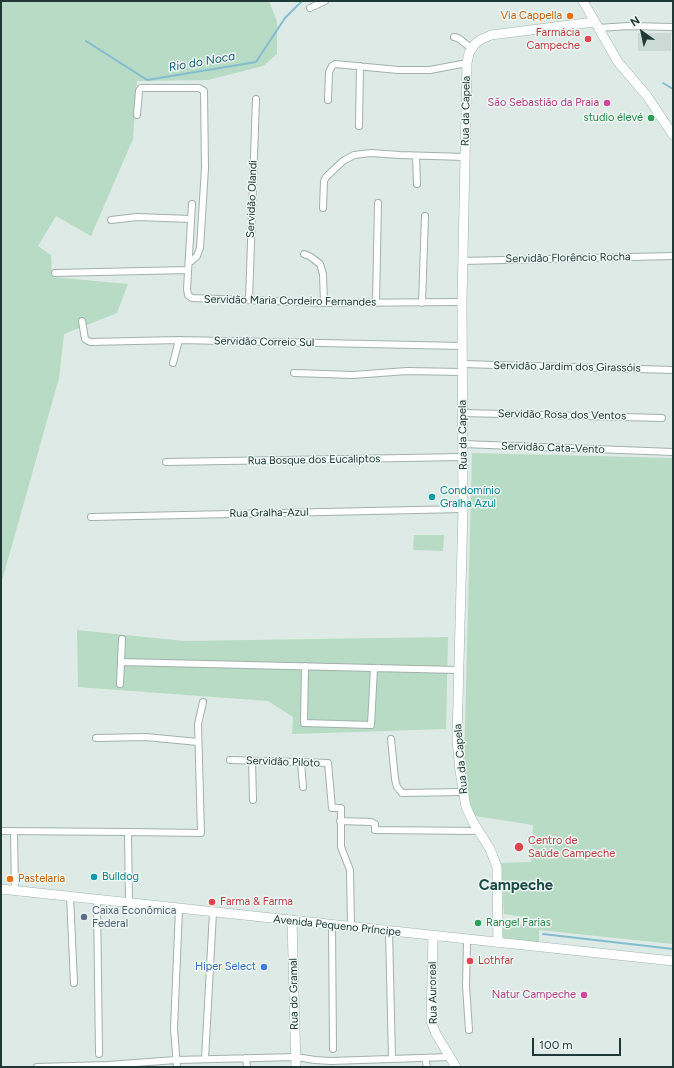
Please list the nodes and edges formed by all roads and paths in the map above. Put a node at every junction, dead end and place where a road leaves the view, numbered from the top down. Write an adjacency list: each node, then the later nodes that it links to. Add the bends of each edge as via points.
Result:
1 (325, 1): 3 (street)
2 (583, 1): 4 (main road)
3 (310, 8)
4 (596, 25): 5 (street); 7 (main road, via 499,33 480,40); 14 (main road, via 618,62 647,96)
5 (673, 27)
6 (454, 37): 7 (street)
7 (471, 48): 8 (main road, Rua da Capela)
8 (467, 63): 9 (street, via 430,70); 16 (main road, Rua da Capela)
9 (360, 66): 11 (street, via 332,66 329,72); 13 (street)
10 (256, 98): 29 (street, Servidão Olandi)
11 (328, 100)
12 (137, 114): 27 (street, via 141,88 199,88 204,91 205,168 200,248)
13 (359, 126)
14 (673, 135)
15 (416, 156): 16 (street); 17 (street); 20 (street, via 371,152 348,157 324,181)
16 (465, 157): 26 (main road, Rua da Capela)
17 (417, 184)
18 (378, 203): 32 (street)
19 (192, 204): 23 (street, Servidão Maria Cordeiro Fernandes)
20 (323, 208)
21 (425, 216): 33 (street)
22 (111, 220): 23 (street, via 137,217)
23 (191, 220): 27 (street, Servidão Maria Cordeiro Fernandes)
24 (304, 254): 31 (street, via 320,264)
25 (673, 256): 26 (street, Servidão Florêncio Rocha)
26 (462, 261): 30 (main road, Rua da Capela)
27 (189, 267): 28 (street); 29 (street, Servidão Maria Cordeiro Fernandes, via 187,292 192,298)
28 (55, 273)
29 (249, 300): 31 (street, Servidão Maria Cordeiro Fernandes)
30 (462, 302): 33 (street, Servidão Maria Cordeiro Fernandes); 36 (main road, Rua da Capela)
31 (324, 303): 32 (street, Servidão Maria Cordeiro Fernandes)
32 (376, 303): 33 (street, Servidão Maria Cordeiro Fernandes)
33 (422, 303)
34 (82, 321): 35 (street, Servidão Correio Sul, via 85,339 90,342)
35 (178, 340): 36 (street, Servidão Correio Sul); 37 (street)
36 (462, 346): 38 (main road, Rua da Capela)
37 (173, 363)
38 (462, 368): 39 (street, Servidão Jardim dos Girassóis); 40 (street, Servidão Jardim dos Girassóis, via 353,375); 41 (main road, Rua da Capela)
39 (673, 370)
40 (294, 374)
41 (462, 413): 42 (street, Servidão Rosa dos Ventos); 43 (main road, Rua da Capela)
42 (662, 418)
43 (463, 444): 44 (street, Servidão Cata-Vento); 45 (main road, Rua da Capela)
44 (673, 450)
45 (463, 457): 46 (street, Rua Bosque dos Eucaliptos); 47 (main road, Rua da Capela)
46 (166, 462)
47 (463, 509): 48 (street, Rua Gralha-Azul); 53 (main road, Rua da Capela)
48 (91, 517)
49 (122, 640): 50 (street)
50 (121, 662): 51 (street); 54 (street)
51 (305, 666): 52 (street); 52 (street, via 304,723 371,725)
52 (374, 668): 53 (street)
53 (458, 670): 63 (main road, Rua da Capela, via 457,739)
54 (120, 684)
55 (203, 702): 58 (street, via 198,720)
56 (96, 738): 58 (street, via 146,737)
57 (391, 739): 63 (street, via 395,779 402,793)
58 (198, 742): 69 (street, via 201,833)
59 (230, 760): 60 (street, Servidão Piloto)
60 (252, 761): 61 (street, Servidão Piloto); 64 (street)
61 (301, 762): 62 (street); 65 (street, Servidão Piloto, via 328,763 332,808 341,808)
62 (304, 787)
63 (463, 792): 68 (main road, Rua da Capela, via 469,815)
64 (253, 800)
65 (340, 821): 68 (street, via 371,822 375,830); 79 (street, Servidão Piloto, via 341,851 350,870)
66 (1, 831): 67 (street)
67 (14, 831): 69 (street); 71 (street)
68 (478, 831): 83 (main road, Rua da Capela, via 492,852 497,867)
69 (128, 832): 74 (street)
70 (1, 889): 71 (main road, Avenida Pequeno Príncipe)
71 (15, 891): 72 (main road, Avenida Pequeno Príncipe)
72 (70, 896): 73 (main road, Avenida Pequeno Príncipe); 85 (street)
73 (98, 900): 74 (main road, Avenida Pequeno Príncipe); 88 (street)
74 (128, 903): 75 (main road, Avenida Pequeno Príncipe)
75 (179, 908): 76 (main road, Avenida Pequeno Príncipe); 95 (street, via 174,1028)
76 (213, 912): 77 (main road, Avenida Pequeno Príncipe); 93 (street)
77 (292, 921): 78 (main road, Avenida Pequeno Príncipe); 89 (main road, Rua do Gramal)
78 (332, 925): 79 (main road, Avenida Pequeno Príncipe); 87 (street)
79 (351, 927): 80 (main road, Avenida Pequeno Príncipe)
80 (389, 931): 81 (main road, Avenida Pequeno Príncipe); 94 (street)
81 (433, 936): 82 (main road, Avenida Pequeno Príncipe); 90 (main road, Rua Auroreal, via 431,1021)
82 (467, 940): 83 (main road, Avenida Pequeno Príncipe); 86 (street, via 466,986)
83 (498, 943): 84 (main road, Avenida Pequeno Príncipe)
84 (673, 961)
85 (74, 983)
86 (469, 1030)
87 (332, 1049)
88 (99, 1054)
89 (296, 1057): 91 (street); 96 (street); 102 (main road, Rua do Gramal)
90 (450, 1057): 92 (street); 105 (main road, Rua Auroreal)
91 (246, 1058): 93 (street); 101 (street)
92 (425, 1058): 94 (street); 104 (street)
93 (205, 1059): 95 (street)
94 (394, 1059): 97 (street); 103 (street)
95 (176, 1060): 98 (street); 100 (street)
96 (331, 1064): 97 (street)
97 (357, 1064)
98 (108, 1066): 99 (street)
99 (37, 1067)
100 (177, 1067)
101 (247, 1067)
102 (296, 1067)
103 (397, 1067)
104 (427, 1067)
105 (456, 1067)

